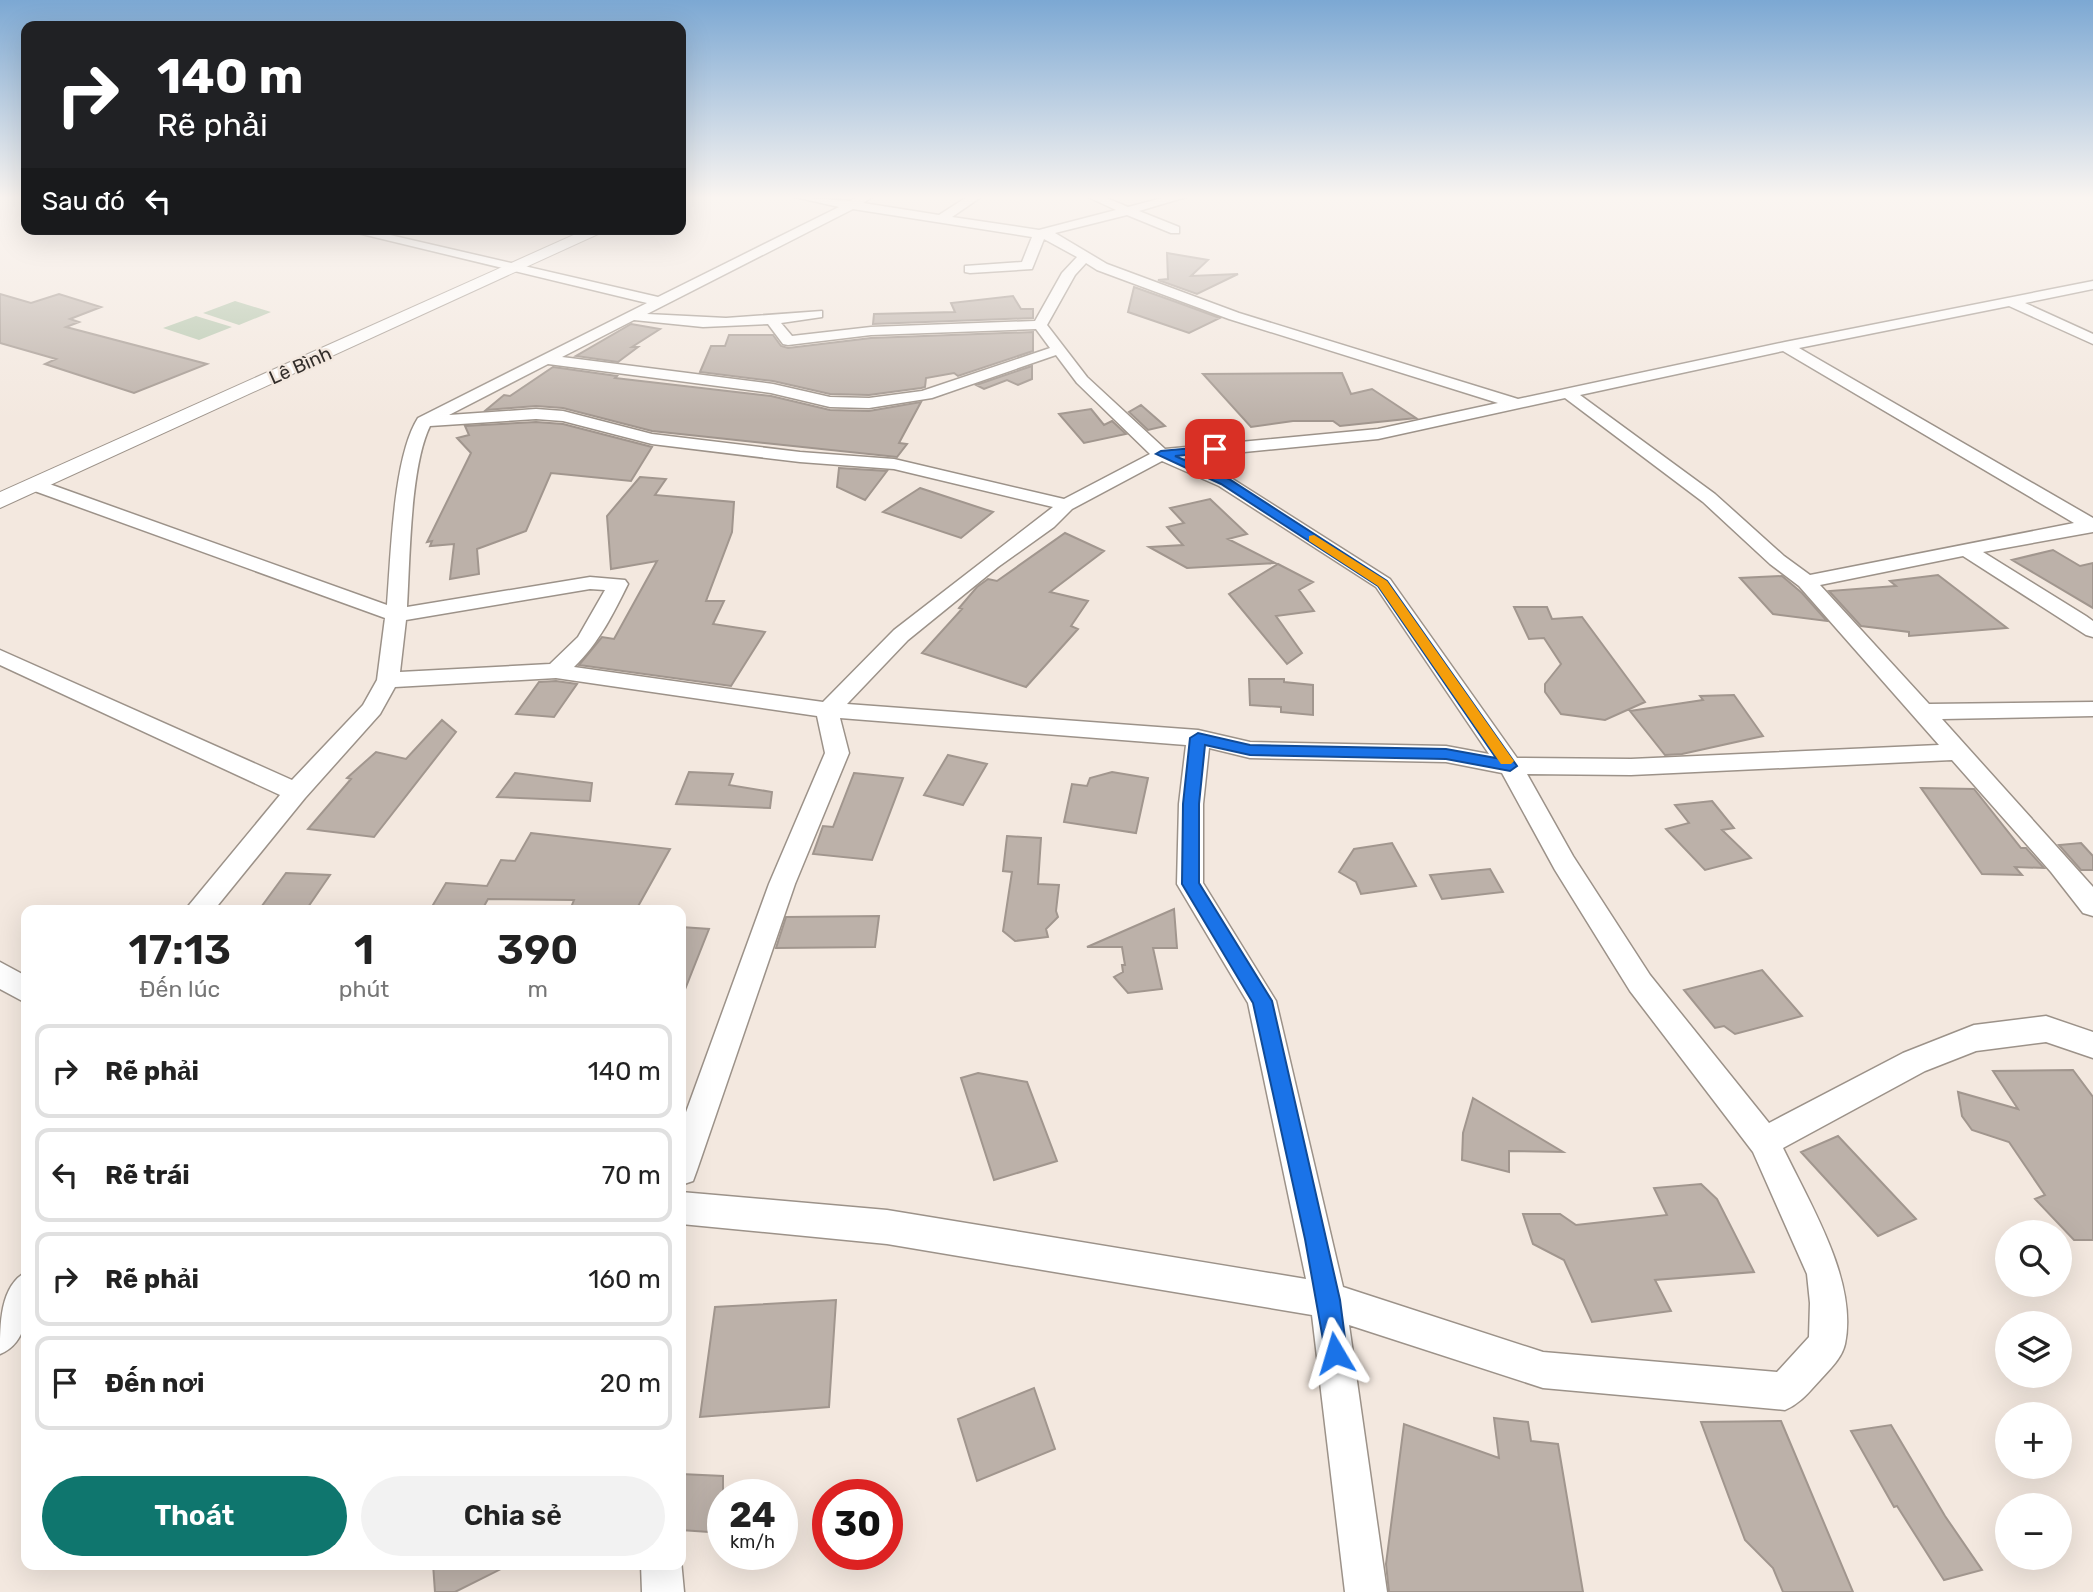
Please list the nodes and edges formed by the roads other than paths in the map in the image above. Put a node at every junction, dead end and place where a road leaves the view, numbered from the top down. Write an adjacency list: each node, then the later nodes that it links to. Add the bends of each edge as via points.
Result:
1 (508, 271): 23 (street, Lê Bình)
2 (523, 271): 10 (street)
3 (720, 271): 10 (street)
4 (998, 271): 5 (street)
5 (1020, 271)
6 (1071, 271): 14 (street)
7 (1114, 271): 20 (street, via 1234,316)
8 (2093, 285): 9 (street)
9 (2008, 300): 15 (street); 16 (street)
10 (660, 302): 12 (street)
11 (817, 314): 13 (street)
12 (634, 316): 13 (street, via 689,323); 18 (street)
13 (773, 322): 14 (street, via 788,341 871,331)
14 (1040, 325): 17 (street)
15 (2093, 340)
16 (1786, 346): 19 (street); 26 (street)
17 (1057, 350): 18 (street, via 926,395 873,403 819,400 774,389); 22 (street, via 1082,380)
18 (543, 359): 21 (street)
19 (1566, 392): 20 (street); 28 (street, via 1709,498)
20 (1515, 403): 22 (street, via 1378,434)
21 (424, 421): 25 (street, via 562,415 652,439 894,464); 29 (street, via 415,439 403,517)
22 (1161, 454): 25 (street); 39 (street, via 1225,482 1383,583)
23 (35, 485): 24 (street, Lê Bình); 29 (street)
24 (0, 501)
25 (1066, 505): 35 (street, via 901,635)
26 (2092, 525): 27 (street)
27 (1966, 550): 28 (street); 30 (street)
28 (1806, 582): 36 (street)
29 (396, 615): 32 (street, via 590,583 618,584 589,641); 33 (street)
30 (2093, 631)
31 (0, 657): 40 (street)
32 (556, 671): 33 (street); 35 (street)
33 (388, 680): 40 (street, via 372,709)
34 (2093, 709): 36 (street)
35 (828, 711): 37 (street); 47 (street, via 838,753 782,884)
36 (1921, 712): 38 (street)
37 (1198, 738): 39 (street, via 1250,750 1446,754); 50 (street, via 1190,884 1262,1001)
38 (1957, 752): 39 (street, via 1631,766); 42 (street)
39 (1510, 766): 46 (street, via 1564,863 1640,983)
40 (296, 792): 41 (street)
41 (202, 905)
42 (2093, 906)
43 (0, 974): 44 (street)
44 (21, 988)
45 (2093, 1045): 46 (street, via 2046,1029 1974,1038 1914,1062)
46 (1764, 1142): 50 (street, via 1824,1273 1828,1304 1827,1344 1785,1391 1543,1370)
47 (686, 1156)
48 (686, 1208): 50 (street, via 887,1227)
49 (21, 1299): 51 (street)
50 (1328, 1300): 54 (street)
51 (0, 1336)
52 (662, 1570): 53 (street)
53 (663, 1592)
54 (1366, 1592)

